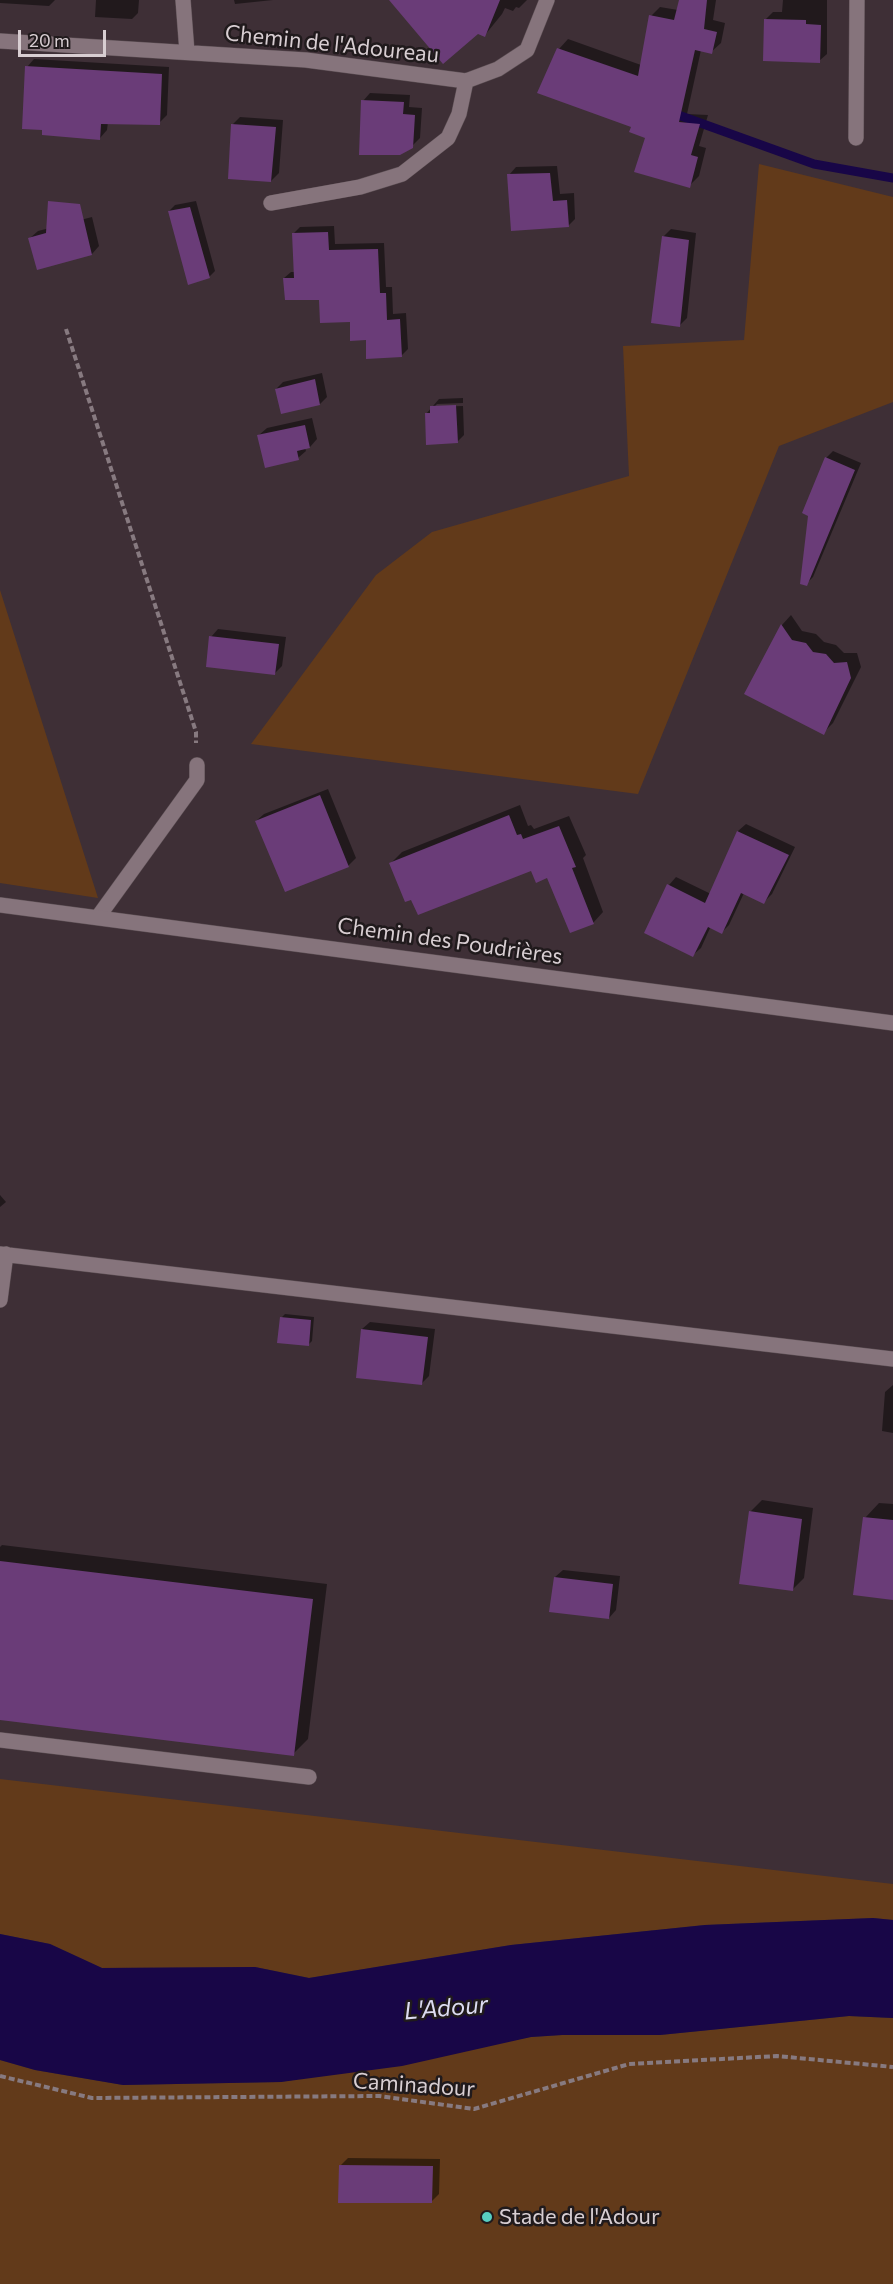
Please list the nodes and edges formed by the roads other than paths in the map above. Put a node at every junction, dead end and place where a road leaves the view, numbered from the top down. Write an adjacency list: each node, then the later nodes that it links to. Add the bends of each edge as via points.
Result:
1 (183, 0): 5 (street)
2 (547, 0): 6 (street, Chemin de l'Adoureau, via 527,50 498,69)
3 (857, 0): 7 (street)
4 (0, 41): 5 (street, Chemin de l'Adoureau)
5 (187, 52): 6 (street, Chemin de l'Adoureau, via 306,60)
6 (466, 81): 8 (street, via 459,114 448,138 402,174)
7 (856, 138)
8 (271, 203)
9 (197, 765): 11 (street, via 197,780)
10 (0, 905): 11 (street, Chemin des Poudrières)
11 (98, 917): 12 (street, Chemin des Poudrières)
12 (893, 1023)
13 (3, 1254): 14 (street); 15 (street)
14 (0, 1300)
15 (893, 1359)
16 (0, 1740): 17 (street)
17 (309, 1777)

